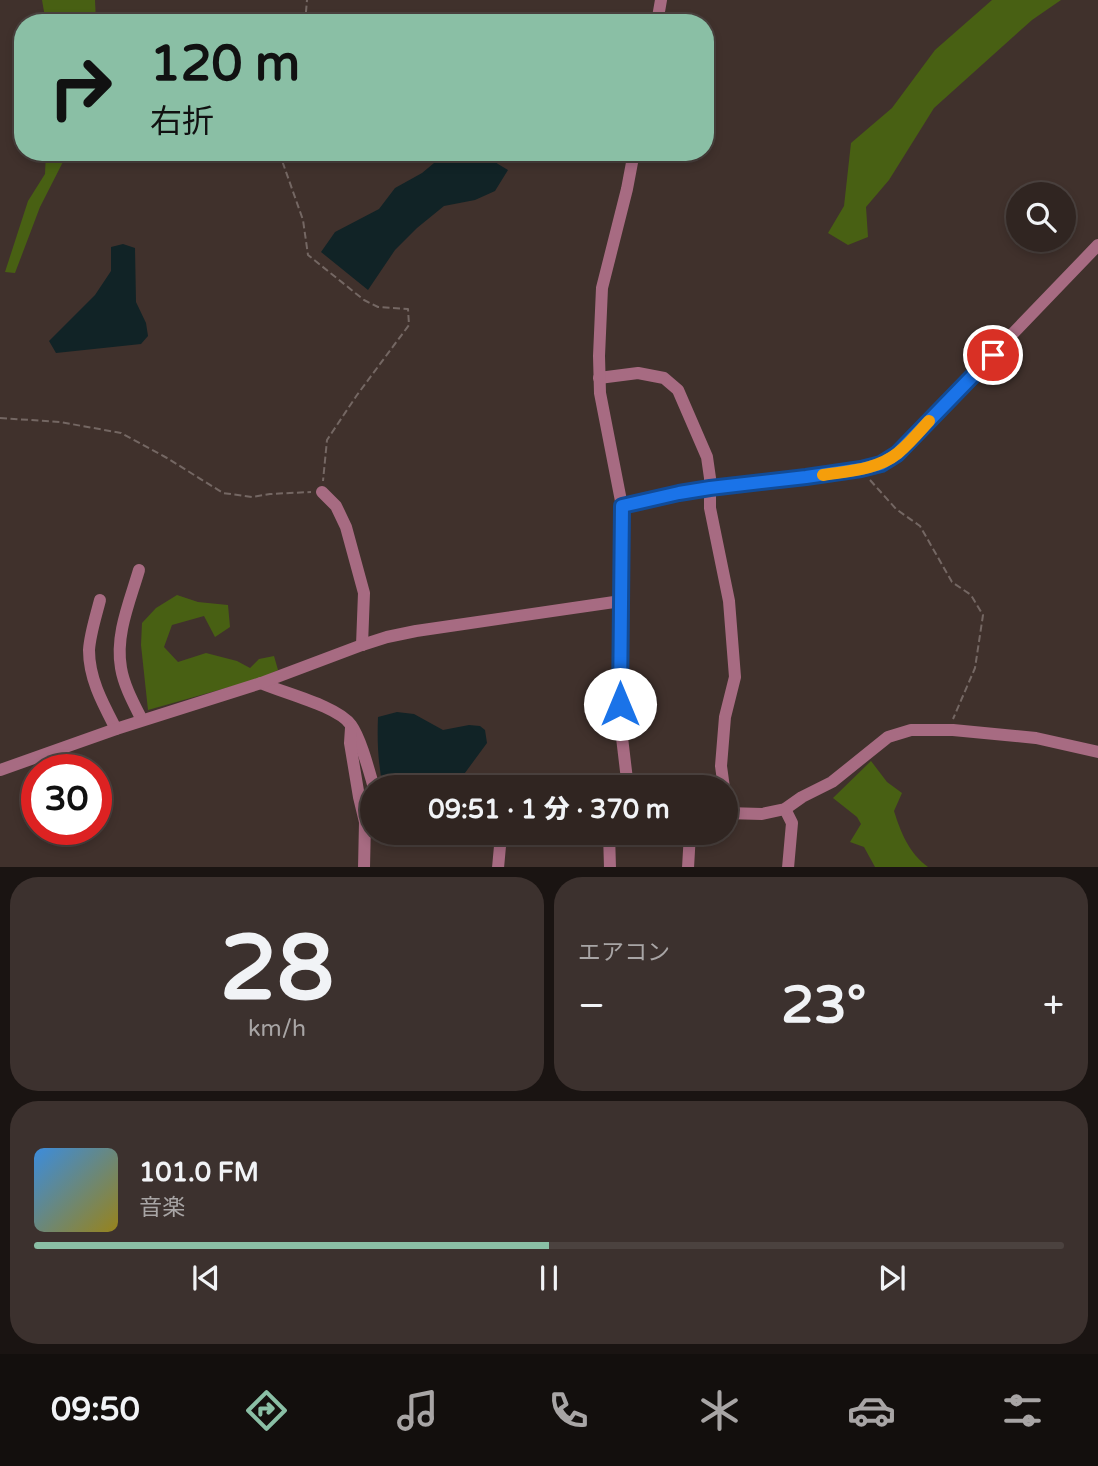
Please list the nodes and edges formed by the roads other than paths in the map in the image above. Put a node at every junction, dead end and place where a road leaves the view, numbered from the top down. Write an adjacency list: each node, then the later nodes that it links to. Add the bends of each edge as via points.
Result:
1 (632, 161): 3 (street, via 602,288)
2 (1098, 245): 4 (street, via 897,454 861,469)
3 (599, 377): 4 (street, via 638,373 664,378 678,390 707,457); 6 (street)
4 (710, 488): 6 (street); 19 (street, via 729,601 735,677 725,717)
5 (322, 492): 10 (street, via 336,506 353,552 363,593)
6 (622, 506): 9 (street)
7 (139, 570): 12 (street, via 120,646 121,669)
8 (100, 600): 14 (street, via 89,648 99,697)
9 (621, 601): 10 (street, via 416,631); 18 (street, via 621,729)
10 (362, 645): 11 (street)
11 (261, 683): 12 (street); 13 (street, via 328,708)
12 (142, 720): 14 (street)
13 (351, 724): 17 (street); 25 (street, via 350,743 365,822)
14 (116, 729): 16 (street)
15 (1098, 752): 20 (street, via 1036,738 911,730 888,737 832,782)
16 (0, 770)
17 (370, 775)
18 (626, 775)
19 (722, 775)
20 (785, 808): 21 (street, via 762,814); 29 (street, via 792,823)
21 (738, 813)
22 (500, 845): 26 (street)
23 (610, 845): 27 (street)
24 (689, 845): 28 (street)
25 (364, 867)
26 (498, 867)
27 (610, 867)
28 (688, 867)
29 (788, 867)

